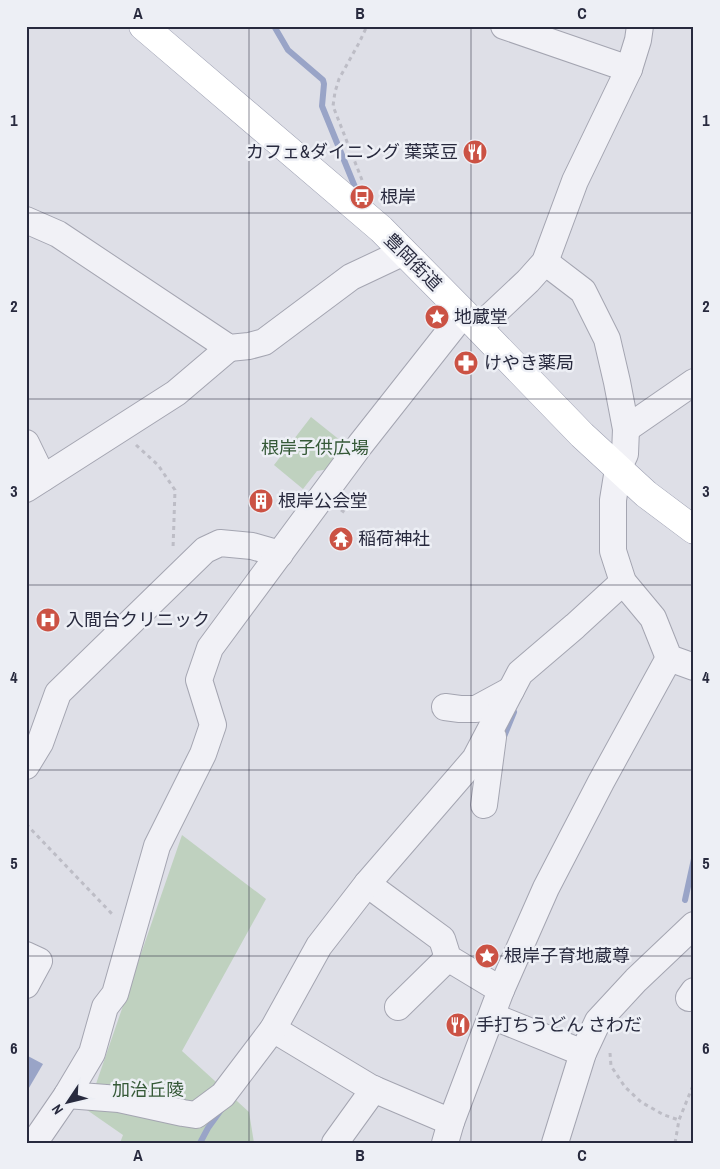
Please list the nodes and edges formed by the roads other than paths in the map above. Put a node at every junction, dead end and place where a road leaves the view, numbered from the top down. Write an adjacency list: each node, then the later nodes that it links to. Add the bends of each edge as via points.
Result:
1 (142, 26): 6 (main road, 豊岡街道)
2 (504, 26): 4 (street)
3 (633, 31): 4 (street)
4 (630, 69): 7 (street, via 575,181)
5 (26, 220): 9 (street, via 58,234)
6 (404, 252): 8 (main road, 豊岡街道); 9 (street, via 350,277 264,342)
7 (545, 262): 8 (street, via 528,281); 11 (street, via 583,291 608,339)
8 (471, 320): 13 (main road, 豊岡街道); 16 (street, via 360,446)
9 (229, 348): 14 (street, via 176,393)
10 (694, 382): 11 (street)
11 (626, 429): 13 (street, via 625,454)
12 (26, 442): 14 (street)
13 (618, 468): 15 (main road, 豊岡街道); 17 (street, via 613,500 613,551)
14 (35, 483)
15 (694, 530)
16 (280, 554): 23 (street, via 252,546 220,543 204,550 58,693 40,743); 36 (street, via 210,648 199,680 213,725 203,754 157,846 115,994 105,1007 94,1048)
17 (623, 582): 18 (street, via 653,618); 20 (street, via 520,674)
18 (669, 658): 19 (street); 30 (street, via 546,888)
19 (694, 667)
20 (511, 690): 21 (street, via 476,709); 22 (street)
21 (445, 707)
22 (494, 723): 24 (street); 25 (street, via 475,759)
23 (26, 766)
24 (484, 805)
25 (367, 884): 28 (street, via 442,939); 33 (street, via 319,946)
26 (694, 925): 34 (street, via 598,1021)
27 (26, 955): 29 (street, via 39,961)
28 (448, 958): 30 (street); 31 (street)
29 (26, 985)
30 (501, 990): 32 (street)
31 (398, 1007)
32 (492, 1016): 34 (street); 37 (street)
33 (273, 1029): 35 (street); 36 (street, via 223,1096 196,1115 119,1099)
34 (583, 1053): 40 (street)
35 (374, 1089): 37 (street); 39 (street)
36 (67, 1095): 38 (street)
37 (448, 1132)
38 (34, 1143)
39 (335, 1143)
40 (554, 1143)

